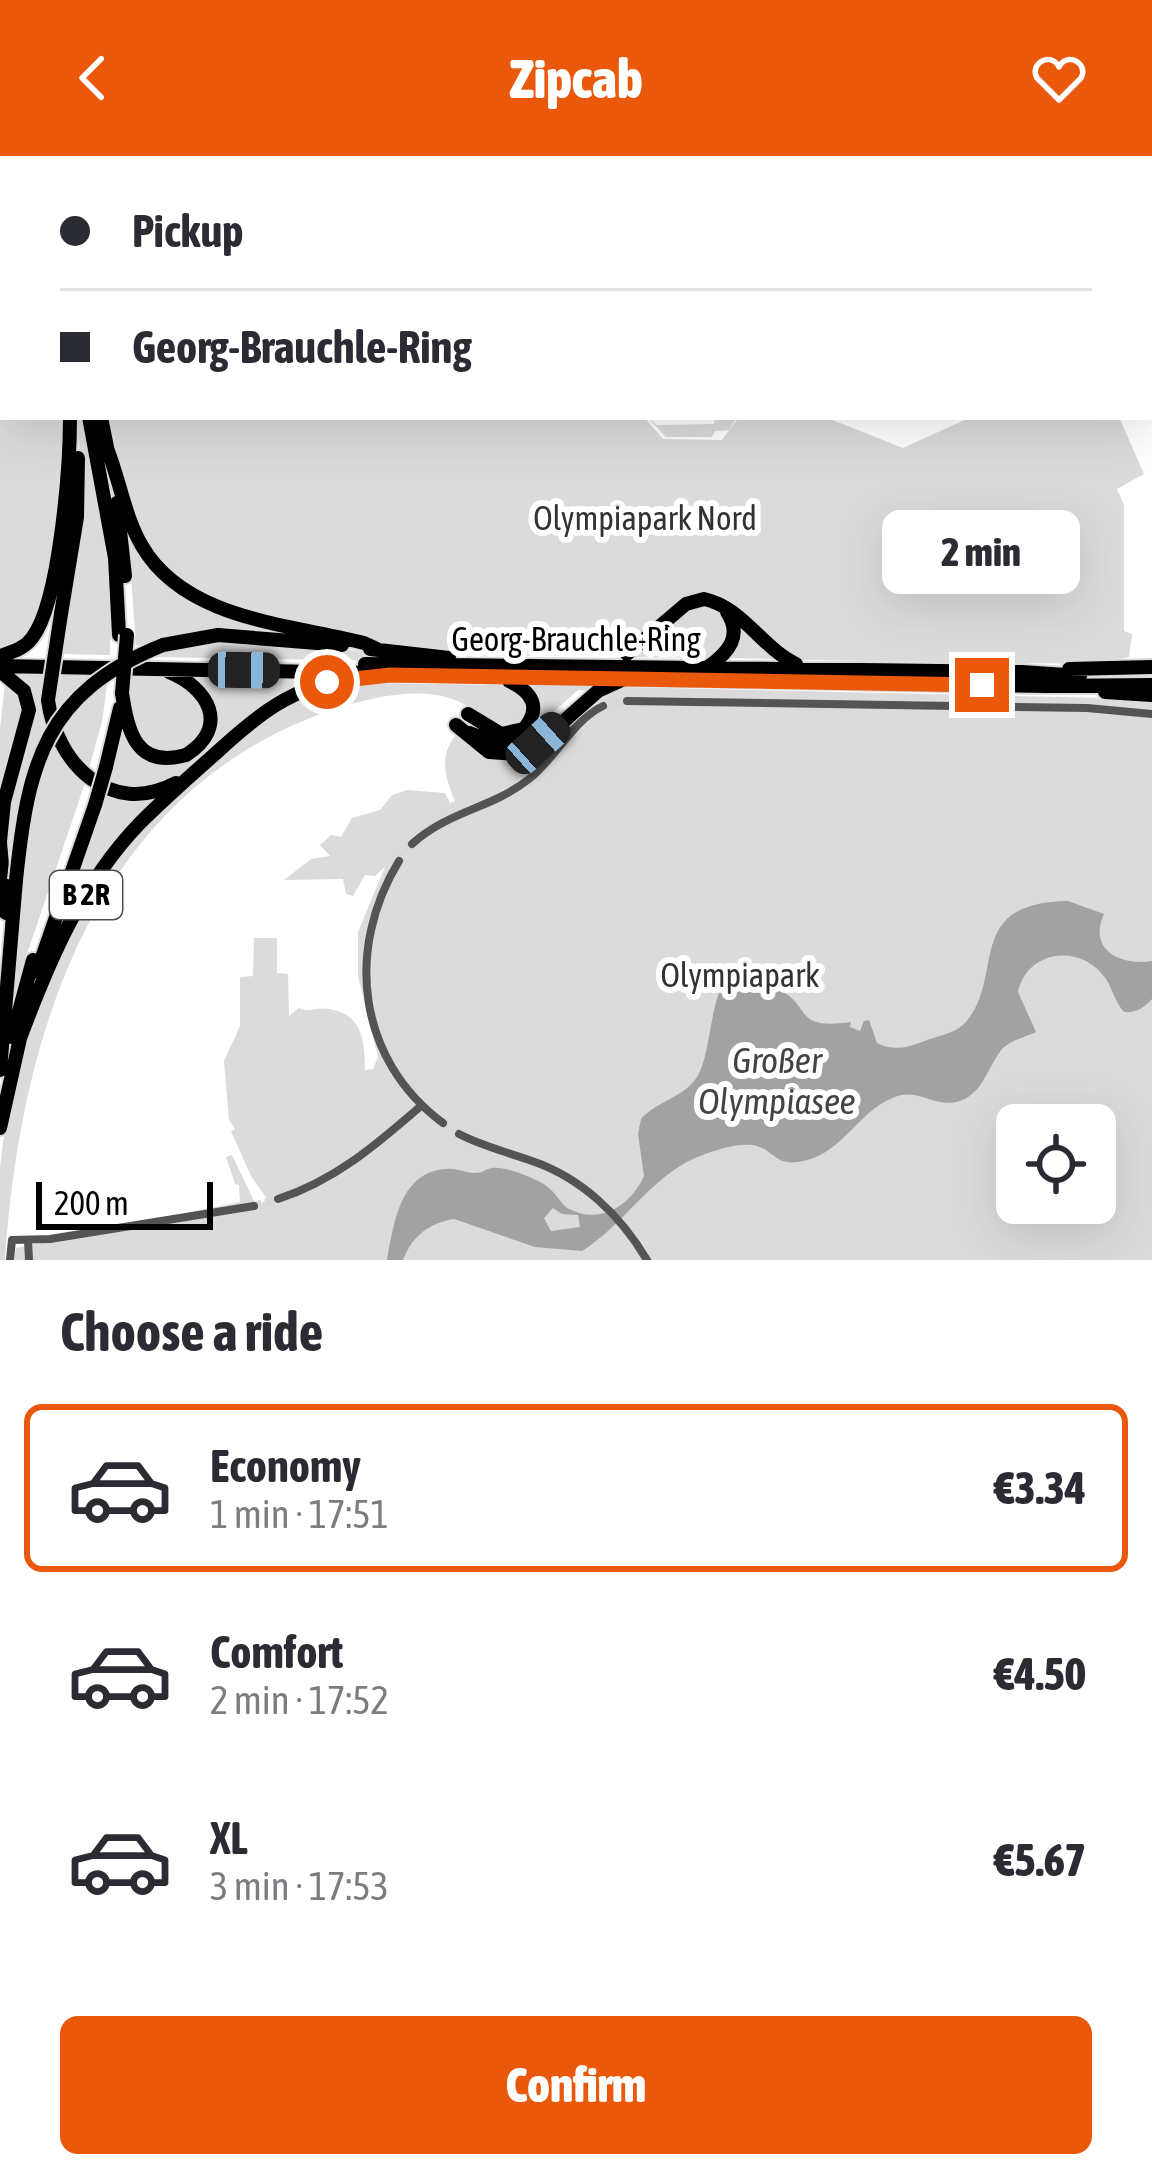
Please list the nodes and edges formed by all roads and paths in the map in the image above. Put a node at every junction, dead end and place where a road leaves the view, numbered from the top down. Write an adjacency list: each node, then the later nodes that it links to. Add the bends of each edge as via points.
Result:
1 (73, 420): 27 (highway, bridge, via 76,517 48,700 57,740 98,784 121,793 150,793)
2 (73, 420): 10 (highway, via 63,522 41,621 27,645)
3 (90, 420): 7 (highway)
4 (102, 420): 5 (highway)
5 (108, 451): 7 (highway, via 124,557); 8 (highway, via 137,538 174,583 220,607)
6 (725, 608): 9 (highway, via 704,599 686,604); 11 (highway, via 733,642); 13 (highway)
7 (123, 635): 21 (highway, bridge)
8 (376, 650): 15 (highway, B 2R); 32 (highway, B 2R, bridge, via 218,635 163,645 76,699 32,775)
9 (627, 654)
10 (0, 663): 14 (highway, Georg-Brauchle-Ring); 15 (highway, Georg-Brauchle-Ring); 29 (highway, via 29,710)
11 (708, 667): 13 (highway, Georg-Brauchle-Ring / B 2R); 15 (highway, Georg-Brauchle-Ring / B 2R)
12 (1152, 667): 18 (highway)
13 (806, 668): 18 (highway, Georg-Brauchle-Ring / B 2R)
14 (161, 669): 16 (highway, Georg-Brauchle-Ring); 21 (highway, via 206,698 209,726 192,752 169,759 139,747)
15 (494, 670): 16 (highway, Georg-Brauchle-Ring / B 2R); 17 (highway, Georg-Brauchle-Ring / B 2R); 26 (highway, via 531,696 528,725 512,735)
16 (390, 675): 27 (highway, B 2R, via 327,682 283,699)
17 (624, 679): 18 (highway, Georg-Brauchle-Ring / B 2R); 26 (highway, via 518,754 489,752)
18 (1046, 679): 19 (highway, Georg-Brauchle-Ring / B 2R); 22 (highway)
19 (1152, 681)
20 (587, 690): 26 (highway, via 528,740 507,746)
21 (118, 692): 28 (highway, bridge)
22 (1152, 694)
23 (627, 701): 25 (street)
24 (603, 706): 30 (street, via 531,778 437,823)
25 (1152, 714)
26 (463, 724)
27 (191, 776): 33 (highway, B 2R, via 97,878 56,948)
28 (91, 803): 33 (highway); 35 (highway, via 29,972)
29 (0, 842): 32 (highway)
30 (412, 844)
31 (399, 861): 36 (street, via 375,904 365,981 389,1060)
32 (9, 955): 34 (highway, B 2R)
33 (19, 1041): 38 (highway, B 2R)
34 (0, 1070)
35 (0, 1087)
36 (422, 1105): 37 (street); 40 (street, via 353,1163)
37 (443, 1123)
38 (0, 1129)
39 (459, 1134): 45 (street, via 552,1169 605,1206)
40 (278, 1199)
41 (254, 1206): 42 (street)
42 (28, 1240): 43 (street, via 12,1240); 44 (street)
43 (10, 1260)
44 (29, 1260)
45 (647, 1260)

